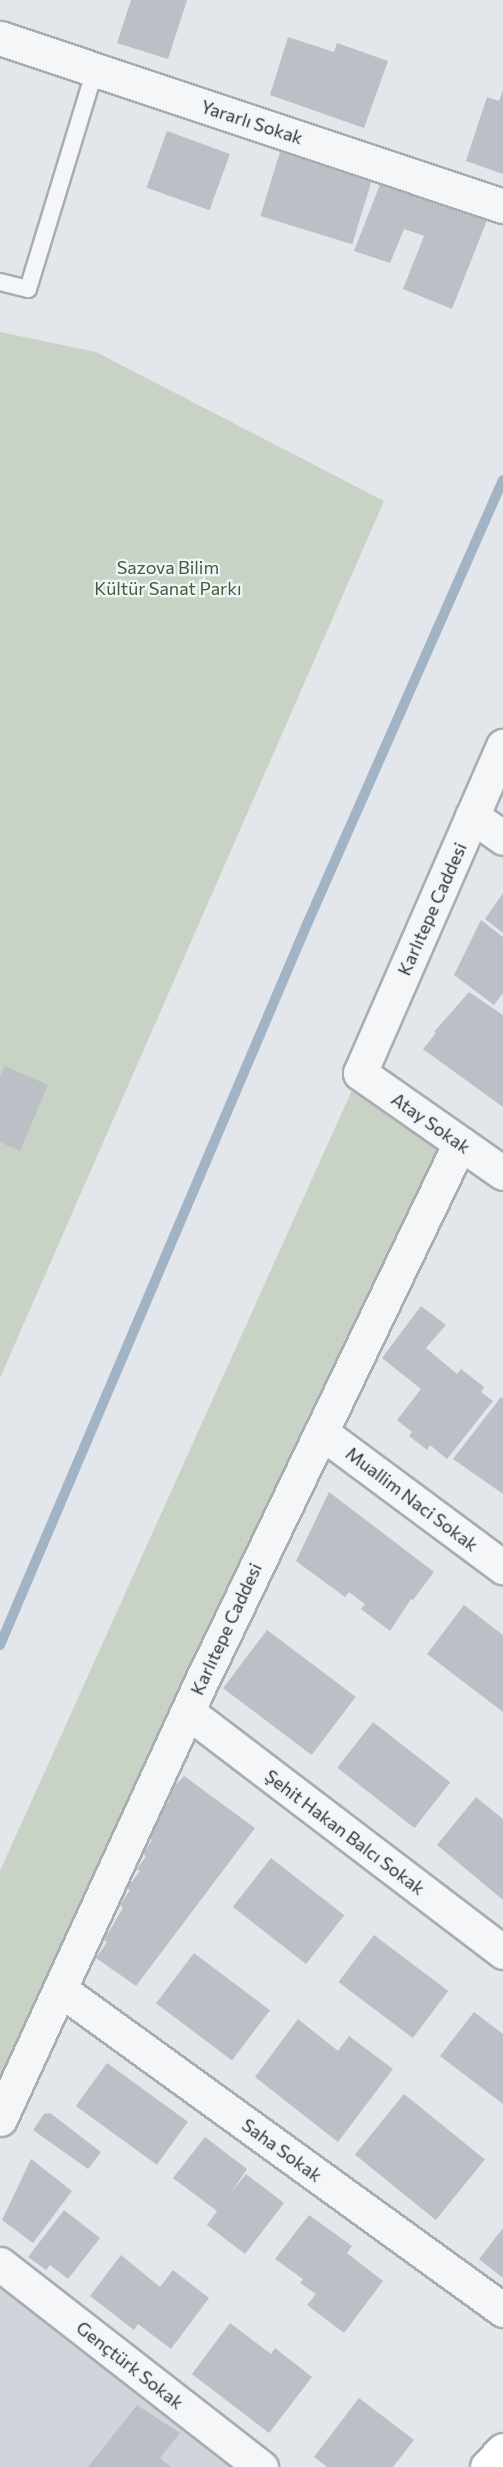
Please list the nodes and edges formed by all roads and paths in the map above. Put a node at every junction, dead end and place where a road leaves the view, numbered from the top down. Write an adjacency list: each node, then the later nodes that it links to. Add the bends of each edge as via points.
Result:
1 (0, 38): 2 (street, Yararlı Sokak)
2 (95, 70): 3 (street, Yararlı Sokak); 4 (lane, via 28,289)
3 (503, 206)
4 (0, 282)
5 (503, 746): 6 (street, Karlıtepe Caddesi)
6 (472, 816): 7 (street); 8 (street, Karlıtepe Caddesi)
7 (503, 838)
8 (360, 1072): 9 (street, Atay Sokak)
9 (460, 1143): 10 (street, Atay Sokak); 11 (street, Karlıtepe Caddesi)
10 (503, 1173)
11 (321, 1431): 12 (street, Muallim Naci Sokak); 13 (street, Karlıtepe Caddesi)
12 (503, 1567)
13 (188, 1712): 14 (street, Şehit Hakan Balcı Sokak); 15 (street, Karlıtepe Caddesi)
14 (503, 1952)
15 (61, 1990): 16 (street, Karlıtepe Caddesi); 18 (street, Saha Sokak)
16 (0, 2119)
17 (0, 2264): 20 (street, Gençtürk Sokak)
18 (503, 2310)
19 (503, 2450): 21 (main road)
20 (261, 2467)
21 (488, 2467)

